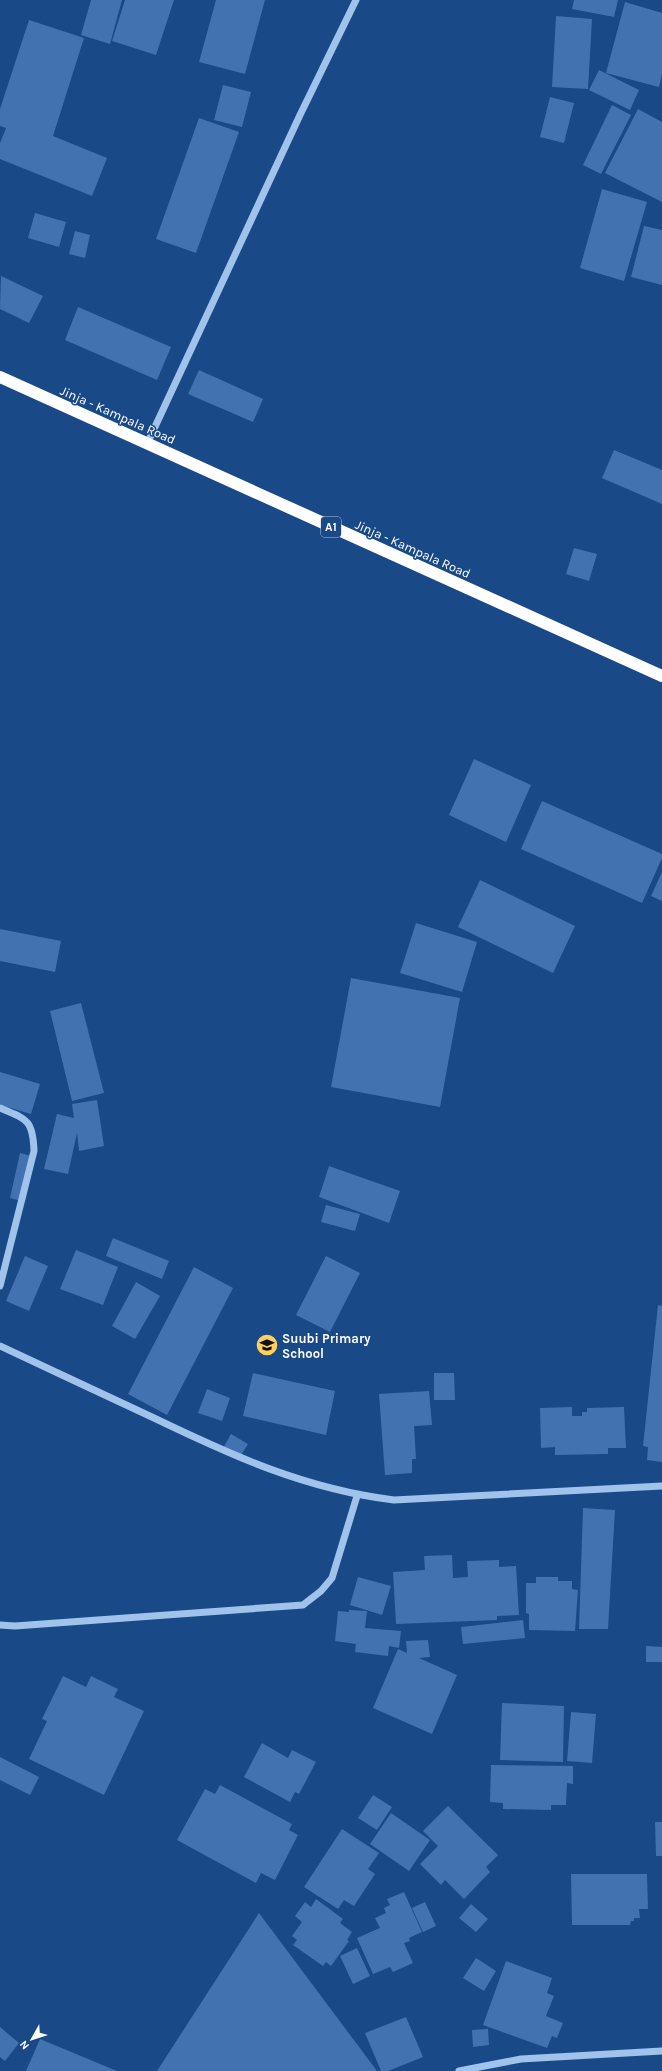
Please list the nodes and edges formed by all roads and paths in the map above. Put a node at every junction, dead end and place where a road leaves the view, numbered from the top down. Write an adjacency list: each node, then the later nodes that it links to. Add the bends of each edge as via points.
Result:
1 (356, 0): 3 (street)
2 (0, 377): 3 (highway, Jinja - Kampala Road / A1)
3 (147, 444): 4 (highway, Jinja - Kampala Road / A1)
4 (662, 676)
5 (0, 1108): 6 (street, via 24,1117 33,1132 34,1151)
6 (0, 1286)
7 (0, 1346): 9 (street, via 237,1458 311,1484)
8 (662, 1486): 9 (street, via 394,1500)
9 (357, 1496): 10 (street, via 332,1578 322,1592 303,1605)
10 (0, 1625)
11 (662, 2051): 12 (street, via 521,2059)
12 (458, 2071)

